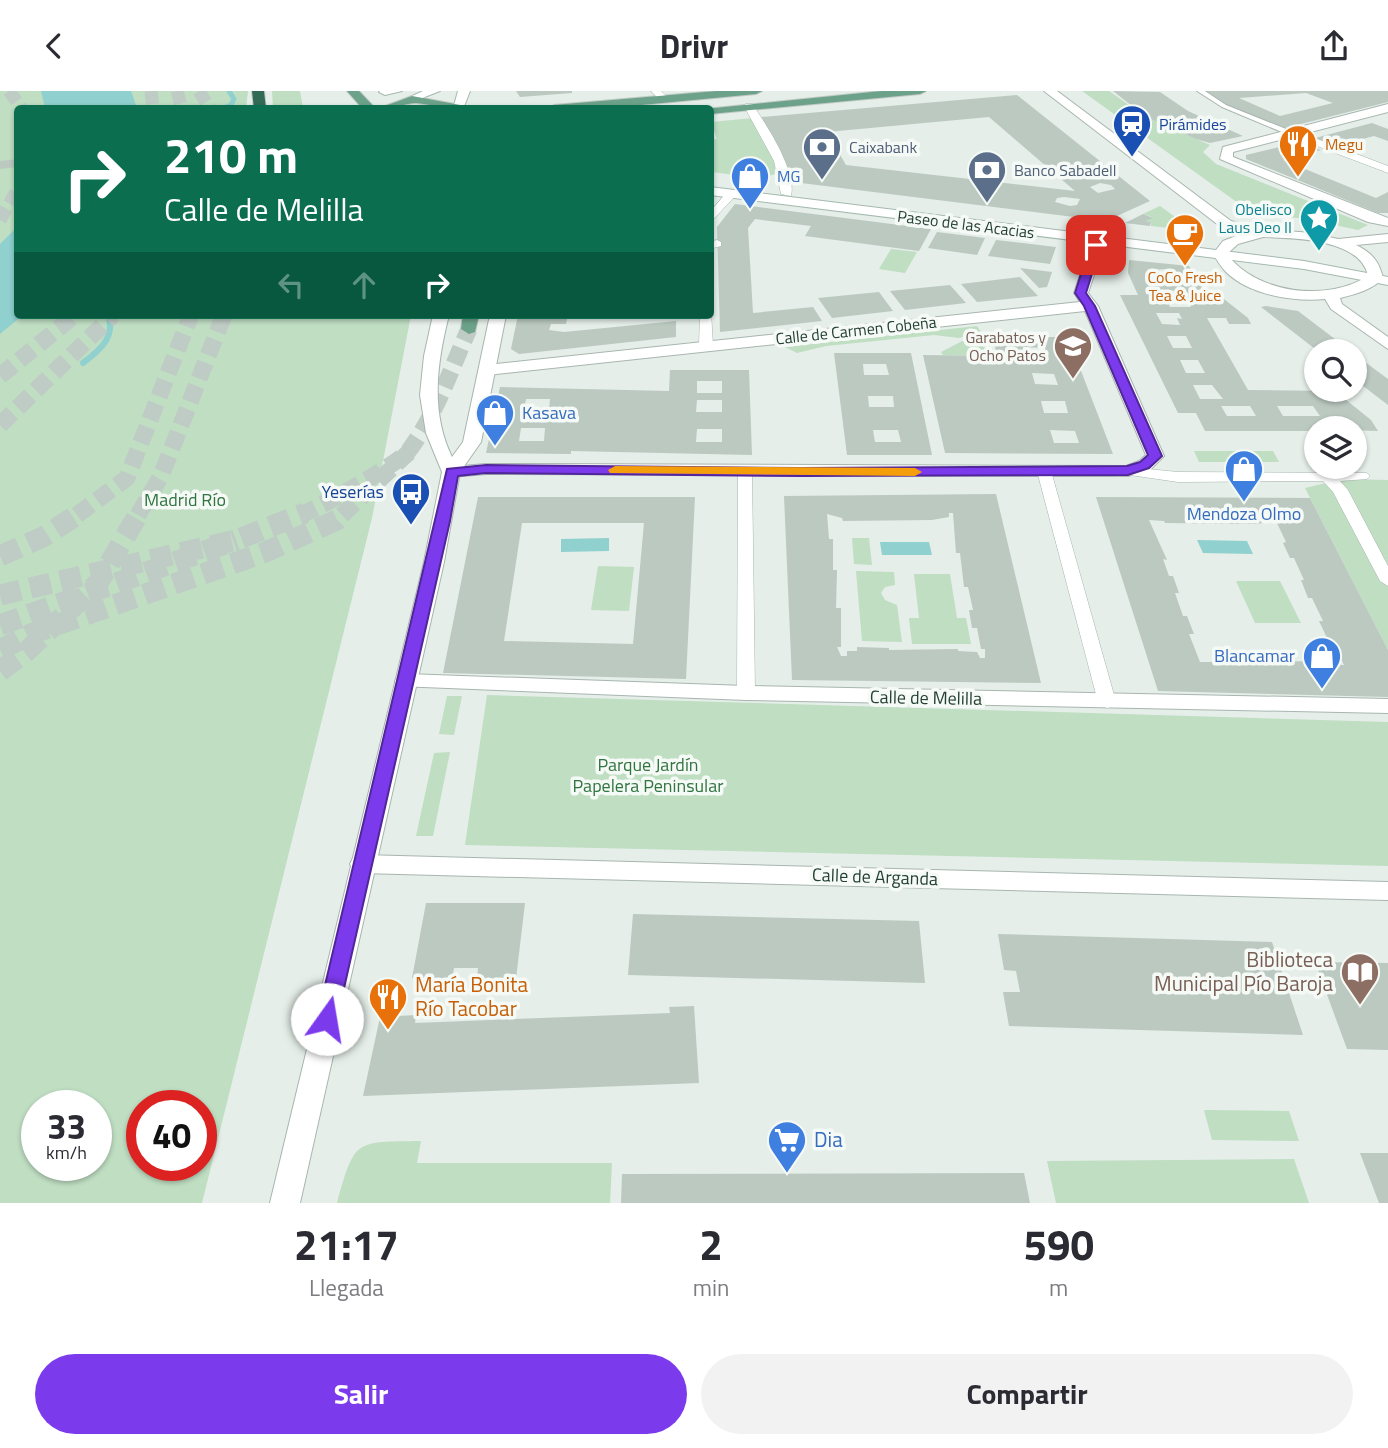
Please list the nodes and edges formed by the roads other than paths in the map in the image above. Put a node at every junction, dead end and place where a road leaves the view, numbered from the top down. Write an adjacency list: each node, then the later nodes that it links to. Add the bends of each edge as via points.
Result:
1 (353, 91): 12 (main road)
2 (384, 91): 3 (street); 11 (main road)
3 (396, 91)
4 (434, 91): 11 (street)
5 (756, 91): 9 (main road)
6 (920, 91): 16 (main road)
7 (1049, 91): 27 (street, via 1226,224)
8 (1200, 91): 19 (lane, via 1224,106)
9 (736, 92): 10 (main road)
10 (660, 95): 15 (main road)
11 (412, 99): 13 (main road); 14 (main road)
12 (366, 105)
13 (395, 105)
14 (443, 105)
15 (584, 105)
16 (749, 106): 18 (main road); 24 (street, via 787,180)
17 (1388, 108): 19 (street)
18 (714, 110)
19 (1292, 133): 20 (street); 26 (street, via 1227,150 1226,159)
20 (1388, 170)
21 (714, 185): 24 (street, Paseo de las Acacias)
22 (714, 192): 23 (street, Paseo de las Acacias)
23 (732, 194): 25 (street); 28 (street, Paseo de las Acacias)
24 (787, 194): 28 (street, Paseo de las Acacias)
25 (714, 215)
26 (1388, 222)
27 (1263, 233): 30 (street); 32 (street, via 1234,240)
28 (1099, 236): 32 (street, Paseo de las Acacias); 35 (street, via 1081,293)
29 (1388, 238): 30 (street)
30 (1334, 241): 33 (street, via 1352,248)
31 (1388, 247): 33 (street)
32 (1222, 250): 33 (street, Paseo de las Acacias); 34 (street, via 1225,266 1264,287)
33 (1380, 273): 34 (street, via 1368,286)
34 (1331, 295): 39 (street, via 1335,306)
35 (1090, 306): 40 (street, Calle de Carmen Cobeña); 44 (street, via 1156,456)
36 (440, 319): 45 (street, via 427,395 441,454)
37 (497, 319): 41 (street)
38 (706, 319): 40 (street)
39 (1388, 344)
40 (706, 345): 41 (street, Calle de Carmen Cobeña)
41 (487, 370): 45 (street, via 472,442)
42 (745, 471): 43 (street); 45 (street); 50 (street)
43 (1044, 471): 44 (street); 51 (street)
44 (1128, 471): 46 (street, via 1178,477)
45 (452, 472): 49 (street)
46 (1304, 478)
47 (1330, 479): 48 (street)
48 (1388, 581)
49 (405, 681): 50 (street, Calle de Melilla); 53 (street)
50 (746, 693): 51 (street, Calle de Melilla)
51 (1107, 702): 52 (street, Calle de Melilla)
52 (1388, 706)
53 (362, 864): 54 (street, Calle de Arganda); 55 (street)
54 (1388, 891)
55 (285, 1203)

